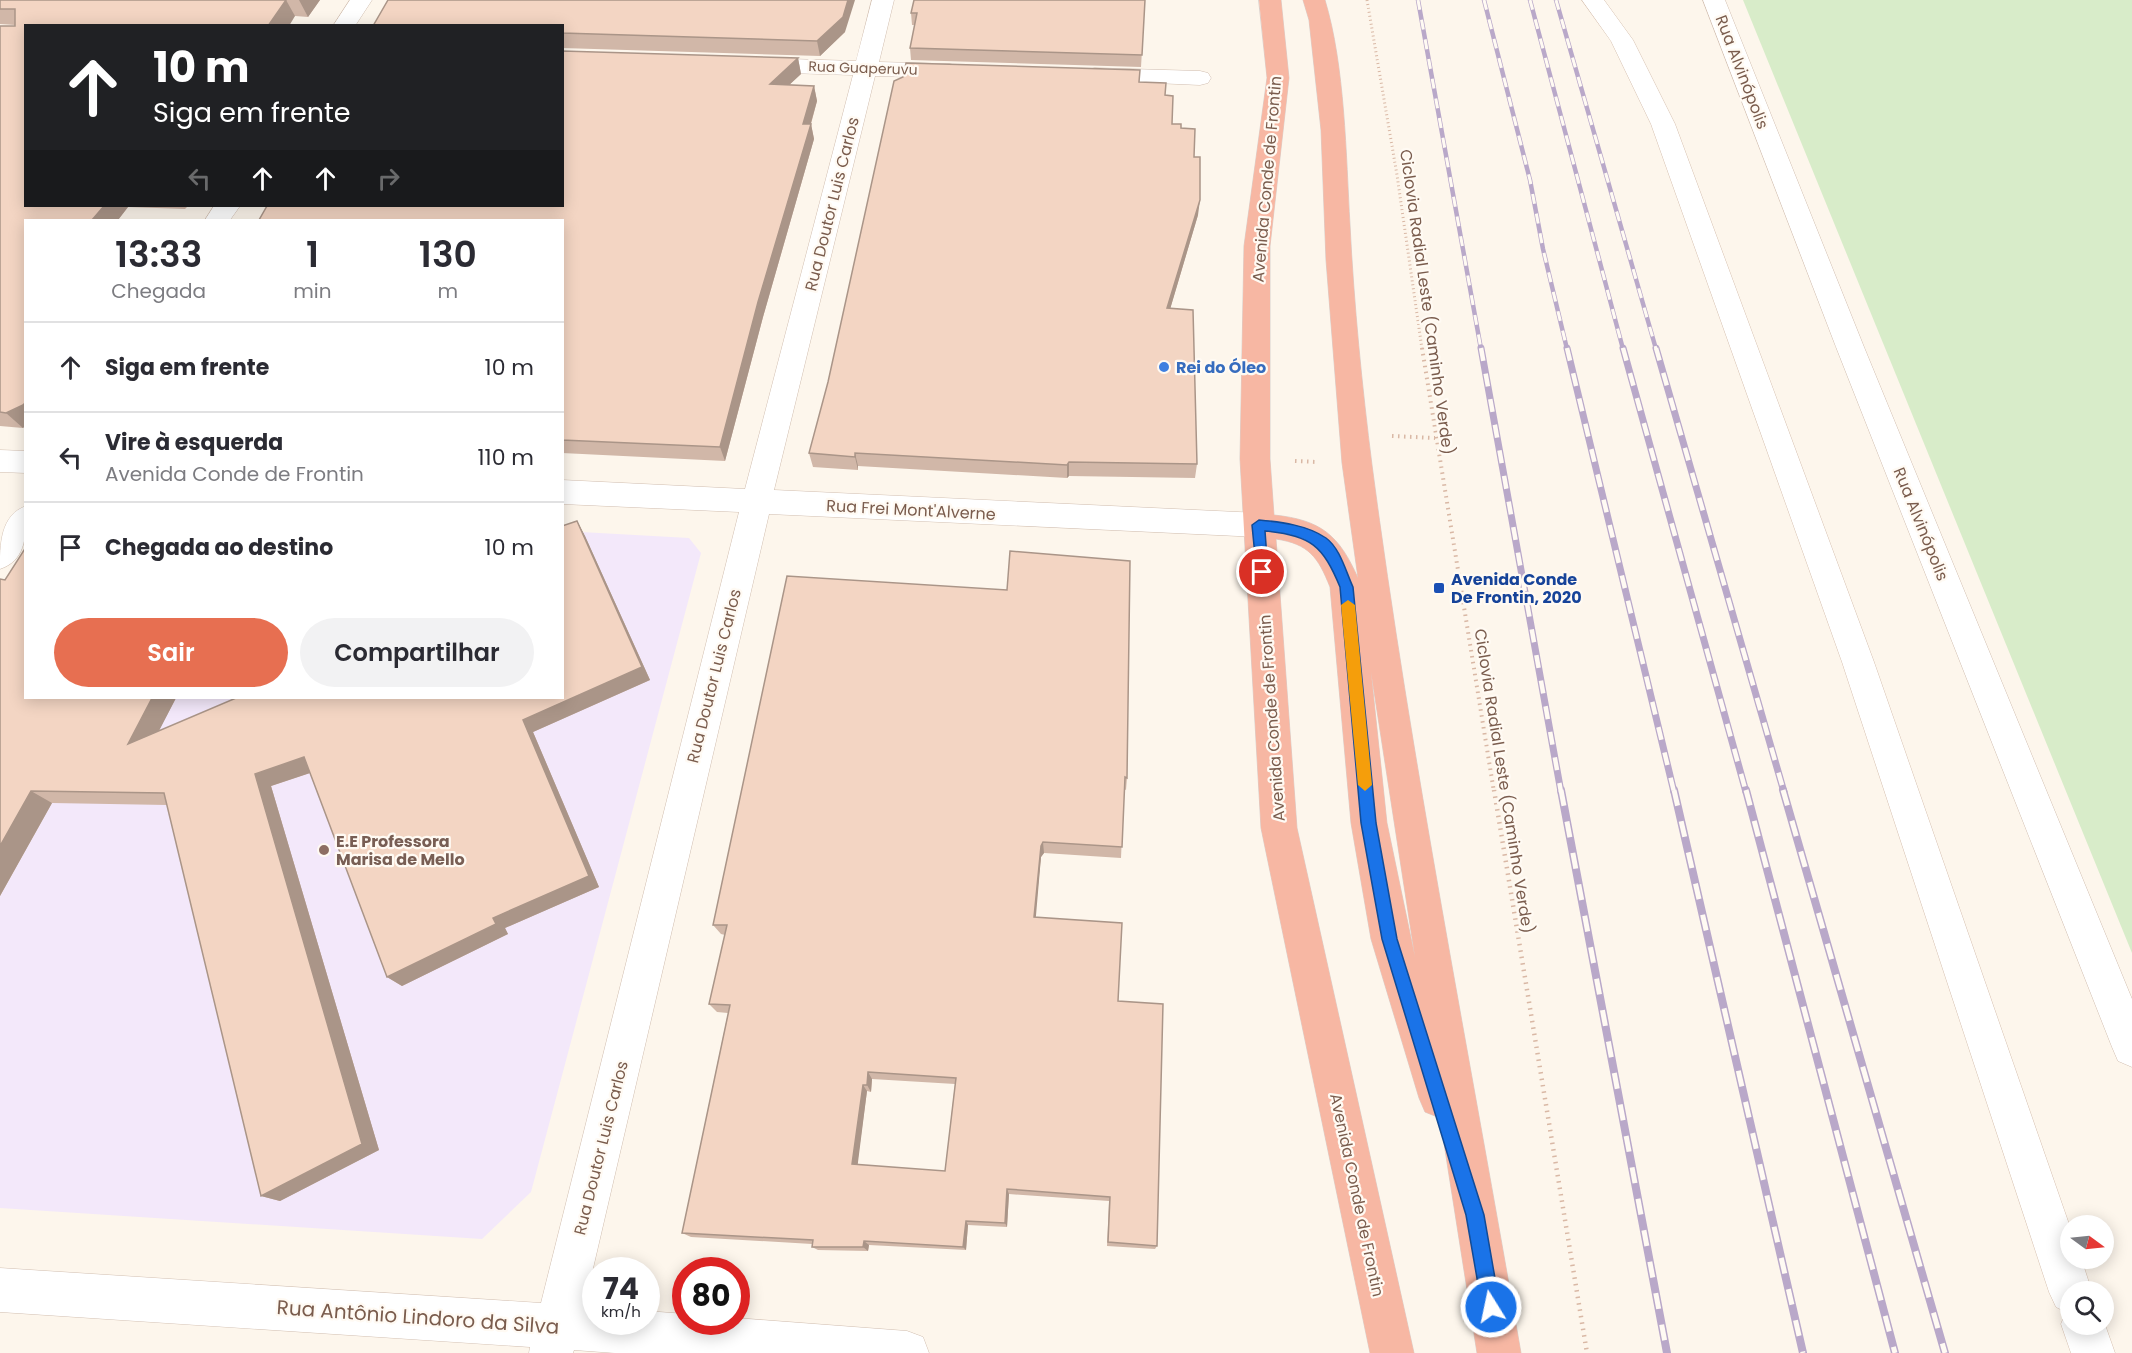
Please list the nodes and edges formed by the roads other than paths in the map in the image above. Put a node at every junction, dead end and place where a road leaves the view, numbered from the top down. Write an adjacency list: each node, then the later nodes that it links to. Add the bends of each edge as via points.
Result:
1 (361, 0): 7 (street)
2 (883, 0): 9 (street, Rua Doutor Luis Carlos)
3 (1270, 0): 18 (highway, Avenida Conde de Frontin, via 1278,78 1257,246 1255,459)
4 (1314, 0): 21 (highway, via 1320,20 1333,130 1357,464 1397,738)
5 (1593, 0): 22 (street, via 1622,40 1664,124 1858,662)
6 (1714, 0): 20 (street, Rua Alvinópolis)
7 (345, 24)
8 (735, 64): 9 (street, Rua Guaperuvu)
9 (867, 69): 10 (street, Rua Guaperuvu); 16 (street, Rua Doutor Luis Carlos)
10 (973, 72)
11 (1073, 75): 12 (street)
12 (1200, 78)
13 (0, 460): 14 (street)
14 (24, 462)
15 (564, 492): 16 (street, Rua Frei Mont'Alverne)
16 (756, 503): 18 (street, Rua Frei Mont'Alverne); 25 (street, Rua Doutor Luis Carlos)
17 (24, 521): 19 (street)
18 (1259, 525): 21 (highway, via 1286,528 1322,542 1335,559 1346,587 1369,823 1390,939); 27 (highway, Avenida Conde de Frontin, via 1279,828)
19 (0, 557)
20 (2132, 1047)
21 (1475, 1215): 28 (highway)
22 (2067, 1281)
23 (0, 1290): 25 (street, Rua Antônio Lindoro da Silva)
24 (2087, 1335): 29 (street)
25 (555, 1340): 26 (street, Rua Antônio Lindoro da Silva)
26 (907, 1353)
27 (1392, 1353)
28 (1499, 1353)
29 (2093, 1353)

